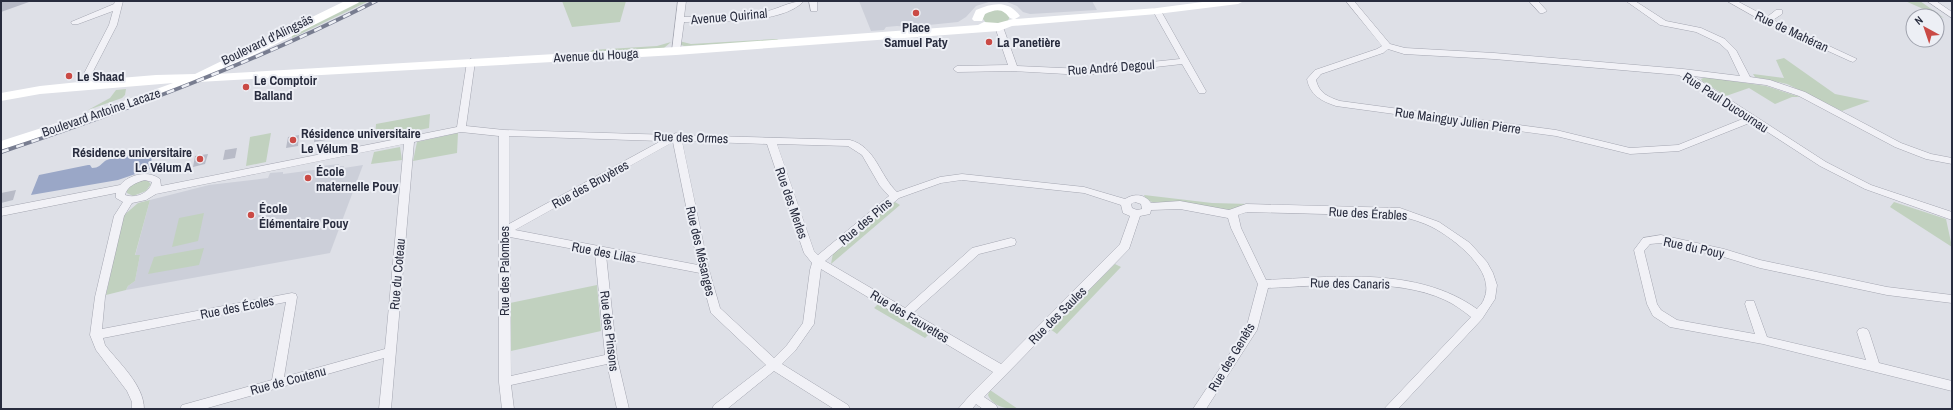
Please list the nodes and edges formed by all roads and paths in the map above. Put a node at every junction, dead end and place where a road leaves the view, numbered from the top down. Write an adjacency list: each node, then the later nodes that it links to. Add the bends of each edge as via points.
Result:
1 (346, 1): 33 (main road, Boulevard d'Alingsäs)
2 (354, 1): 25 (main road, Boulevard d'Alingsäs)
3 (682, 1): 17 (street, Avenue Quirinal)
4 (800, 1): 17 (street, Avenue Quirinal, via 791,8 759,16)
5 (1238, 1): 12 (main road)
6 (1350, 1): 23 (street)
7 (1532, 1): 13 (street)
8 (1630, 1): 34 (street, via 1663,23 1698,30 1722,41 1732,50)
9 (1731, 1): 19 (street, Rue de Mahéran)
10 (1931, 1): 15 (street)
11 (118, 4): 20 (street); 36 (street, via 113,25)
12 (1157, 11): 18 (main road, Avenue du Houga); 27 (street)
13 (1543, 11)
14 (1779, 12): 19 (street)
15 (1952, 16)
16 (978, 19): 18 (main road, via 980,12 995,6 1009,10); 21 (main road, via 984,25); 22 (main road, Avenue du Houga)
17 (679, 20): 24 (street, Avenue Quirinal)
18 (1012, 20): 21 (main road, Avenue du Houga)
19 (1767, 20): 26 (street, Rue de Mahéran)
20 (75, 22)
21 (996, 27): 22 (main road, Avenue du Houga); 29 (street)
22 (948, 29): 24 (main road, Avenue du Houga)
23 (1387, 46): 31 (street, Rue Paul Ducournau, via 1404,51); 40 (street, Rue Mainguy Julien Pierre, via 1380,51 1318,72 1311,79 1312,87 1326,99 1339,104 1556,133 1630,151 1679,148)
24 (676, 51): 28 (main road, Avenue du Houga)
25 (240, 58): 32 (main road, via 234,68); 33 (main road, Boulevard d'Alingsäs)
26 (1853, 59)
27 (1185, 61): 29 (street, Rue André Degoul, via 1084,72); 37 (street)
28 (471, 62): 32 (main road, Avenue du Houga); 41 (street)
29 (1013, 68): 30 (street, Rue André Degoul)
30 (957, 69)
31 (1681, 72): 34 (street); 40 (street, Rue Paul Ducournau)
32 (243, 75): 33 (main road, Avenue du Houga)
33 (194, 78): 35 (main road); 39 (main road, Boulevard Antoine Lacaze); 47 (main road, Boulevard Antoine Lacaze, via 112,110)
34 (1746, 79): 48 (street, via 1767,82 1802,94 1898,145 1929,157)
35 (132, 81): 36 (main road); 39 (main road, Boulevard Antoine Lacaze, via 133,90)
36 (82, 86): 38 (main road)
37 (1202, 91)
38 (1, 97)
39 (127, 99): 45 (main road, Boulevard Antoine Lacaze)
40 (1751, 119): 59 (street, Rue Paul Ducournau, via 1823,164 1868,187)
41 (462, 129): 42 (street, Rue des Ormes); 44 (street, Rue des Ormes)
42 (504, 132): 43 (street, Rue des Ormes); 60 (street, Rue des Palombes)
43 (676, 136): 46 (street, Rue des Ormes); 60 (street, Rue des Bruyères); 64 (street, Rue des Mésanges)
44 (409, 140): 50 (street, Rue des Ormes, via 332,153); 73 (street, Rue du Coteau)
45 (1, 141)
46 (771, 141): 53 (street, Rue des Ormes, via 857,145 866,153); 63 (street, Rue des Merles, via 809,253)
47 (1, 146)
48 (1952, 161)
49 (157, 181): 50 (street); 51 (street); 52 (street, via 151,177 138,178)
50 (172, 187): 51 (street, Rue des Ormes)
51 (153, 191): 52 (street, Rue des Ormes, via 143,197)
52 (124, 194): 56 (street, via 96,195); 71 (street, via 100,297)
53 (895, 196): 54 (street, Rue des Pins, via 940,180 962,177 1084,190); 63 (street, Rue des Pins)
54 (1126, 203): 55 (street, via 1130,199 1140,199 1146,202); 57 (street, via 1127,210)
55 (1148, 207): 57 (street, via 1143,213); 58 (street, Rue des Érables, via 1180,205)
56 (1, 212)
57 (1136, 214): 77 (street, Rue des Saules, via 1125,246)
58 (1230, 214): 65 (street); 69 (street, Rue des Érables, via 1246,208 1400,212 1416,216 1458,237 1473,251 1489,274 1492,286 1490,300)
59 (1952, 216)
60 (504, 232): 62 (street, Rue des Lilas); 78 (street, Rue des Palombes)
61 (1011, 242): 68 (street, via 976,251)
62 (600, 251): 64 (street, Rue des Lilas); 74 (street, Rue des Pinsons)
63 (818, 262): 68 (street, Rue des Fauvettes); 75 (street, via 811,286 808,324 791,348)
64 (704, 270): 75 (street, Rue des Mésanges, via 715,310)
65 (1262, 284): 69 (street, Rue des Canaris, via 1365,281 1403,284 1444,295); 91 (street, Rue des Genêts, via 1251,330)
66 (1952, 299): 72 (street, Rue du Pouy, via 1887,290 1760,264 1661,239 1647,241 1639,250 1652,304 1657,313 1674,324)
67 (1750, 304): 72 (street)
68 (906, 313): 77 (street, Rue des Fauvettes)
69 (1478, 316): 92 (street, Rue des Érables)
70 (1863, 332): 76 (street)
71 (96, 335): 79 (street, Rue des Écoles, via 292,297); 82 (street, via 100,347 132,388)
72 (1763, 340): 76 (street, Rue du Pouy)
73 (390, 352): 79 (street, Rue de Coutenu); 84 (street, Rue du Coteau)
74 (611, 358): 78 (street); 86 (street, Rue des Pinsons)
75 (774, 365): 87 (street); 88 (street, Rue des Mésanges)
76 (1874, 367): 80 (street, Rue du Pouy)
77 (1002, 371): 81 (street, Rue des Saules)
78 (505, 382): 85 (street, Rue des Palombes)
79 (277, 383): 83 (street, Rue de Coutenu)
80 (1952, 386)
81 (975, 397): 89 (street, Rue des Saules); 90 (street)
82 (138, 409)
83 (186, 409)
84 (385, 409)
85 (508, 409)
86 (623, 409)
87 (718, 409)
88 (844, 409)
89 (964, 409)
90 (992, 409)
91 (1199, 409)
92 (1390, 409)

